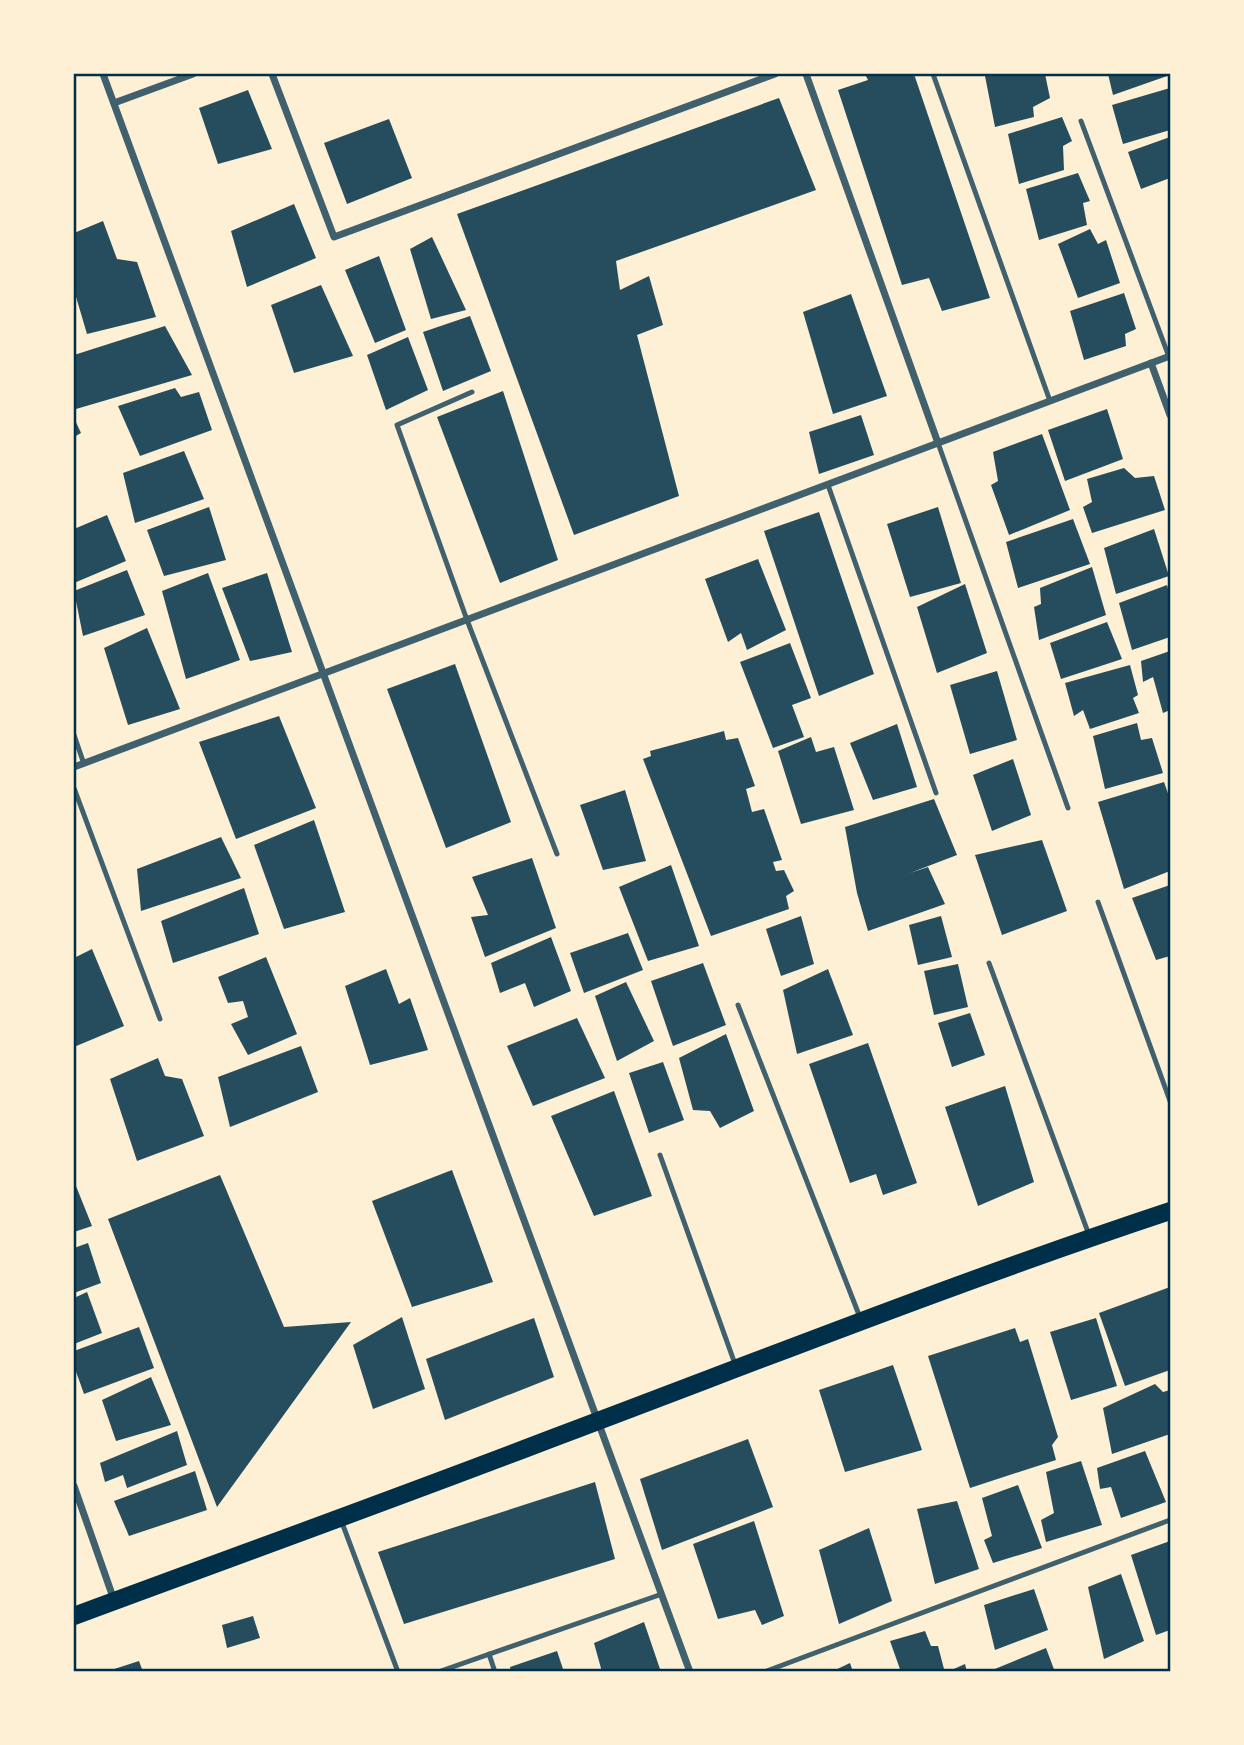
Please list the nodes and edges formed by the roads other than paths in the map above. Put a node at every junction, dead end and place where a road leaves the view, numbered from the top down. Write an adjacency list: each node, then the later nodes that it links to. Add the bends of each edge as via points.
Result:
1 (103, 74): 7 (street)
2 (193, 74): 7 (street)
3 (272, 74): 4 (street, via 334,237)
4 (775, 74)
5 (806, 74): 14 (street)
6 (933, 74): 12 (lane)
7 (114, 103): 17 (street)
8 (1081, 121): 9 (lane)
9 (1170, 356): 10 (street)
10 (1151, 363): 12 (street); 13 (street)
11 (472, 392): 16 (lane, via 397,425)
12 (1050, 401): 14 (street)
13 (1171, 415)
14 (938, 443): 15 (street); 23 (lane)
15 (828, 485): 16 (street); 22 (lane)
16 (467, 620): 17 (street); 24 (lane)
17 (324, 674): 19 (street); 35 (street)
18 (74, 735): 19 (lane)
19 (84, 764): 20 (street)
20 (74, 767)
21 (74, 788): 28 (lane)
22 (936, 793)
23 (1068, 808)
24 (557, 854)
25 (1098, 902): 29 (lane)
26 (989, 963): 32 (lane)
27 (738, 1005): 33 (lane)
28 (160, 1019)
29 (1171, 1101)
30 (660, 1154): 34 (lane)
31 (1171, 1211): 32 (main road)
32 (1090, 1238): 33 (main road)
33 (862, 1323): 34 (main road)
34 (736, 1367): 35 (main road)
35 (598, 1421): 37 (main road); 39 (street)
36 (74, 1486): 40 (street)
37 (341, 1519): 40 (main road); 43 (lane)
38 (1171, 1520): 47 (lane)
39 (662, 1594): 42 (lane); 46 (street)
40 (115, 1601): 41 (main road)
41 (74, 1616)
42 (489, 1654): 44 (lane); 45 (lane)
43 (398, 1671)
44 (438, 1671)
45 (495, 1671)
46 (690, 1671)
47 (764, 1671)

